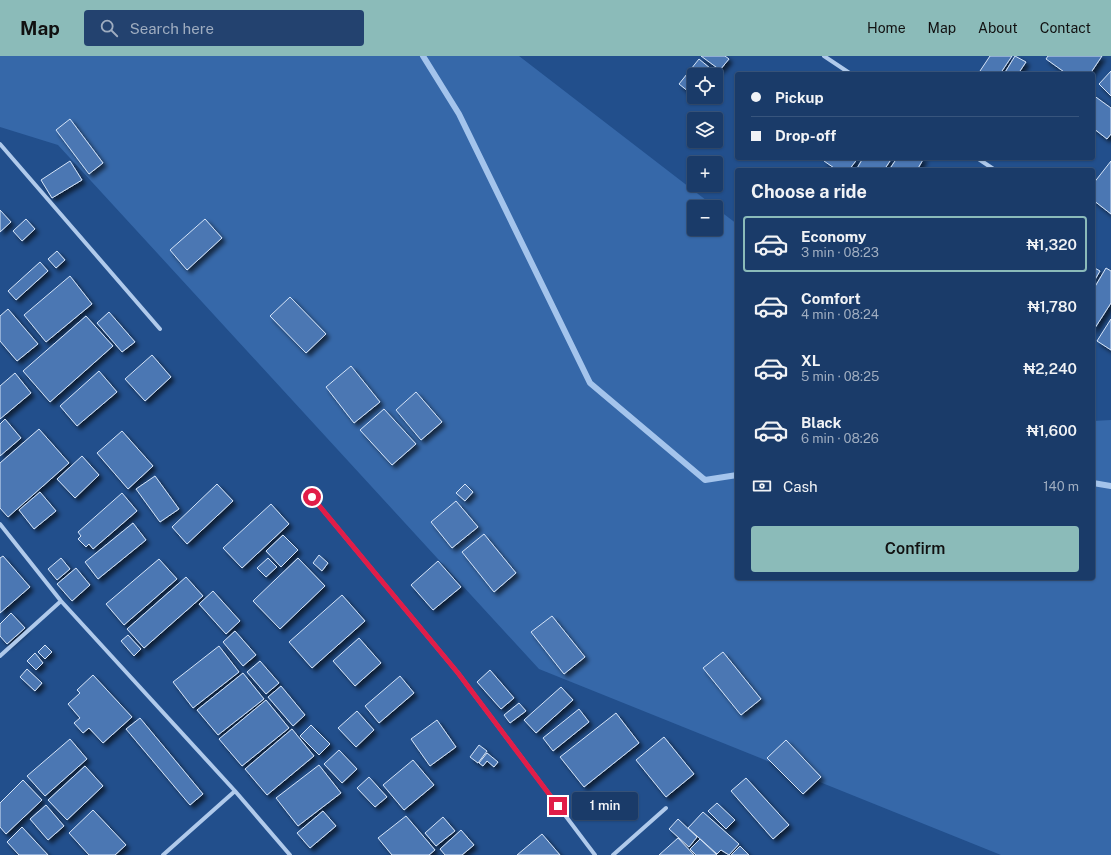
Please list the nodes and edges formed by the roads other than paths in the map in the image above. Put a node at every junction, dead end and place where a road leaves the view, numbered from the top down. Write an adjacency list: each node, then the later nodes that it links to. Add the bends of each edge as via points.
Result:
1 (824, 56): 2 (street)
2 (848, 72)
3 (0, 144): 6 (street)
4 (980, 160): 5 (street)
5 (992, 168)
6 (160, 329)
7 (312, 497): 15 (street, via 458,673)
8 (0, 524): 9 (street)
9 (61, 601): 10 (street); 11 (street)
10 (0, 656)
11 (235, 791): 13 (street); 14 (street)
12 (666, 808): 16 (street)
13 (163, 855)
14 (290, 855)
15 (595, 855)
16 (613, 855)

